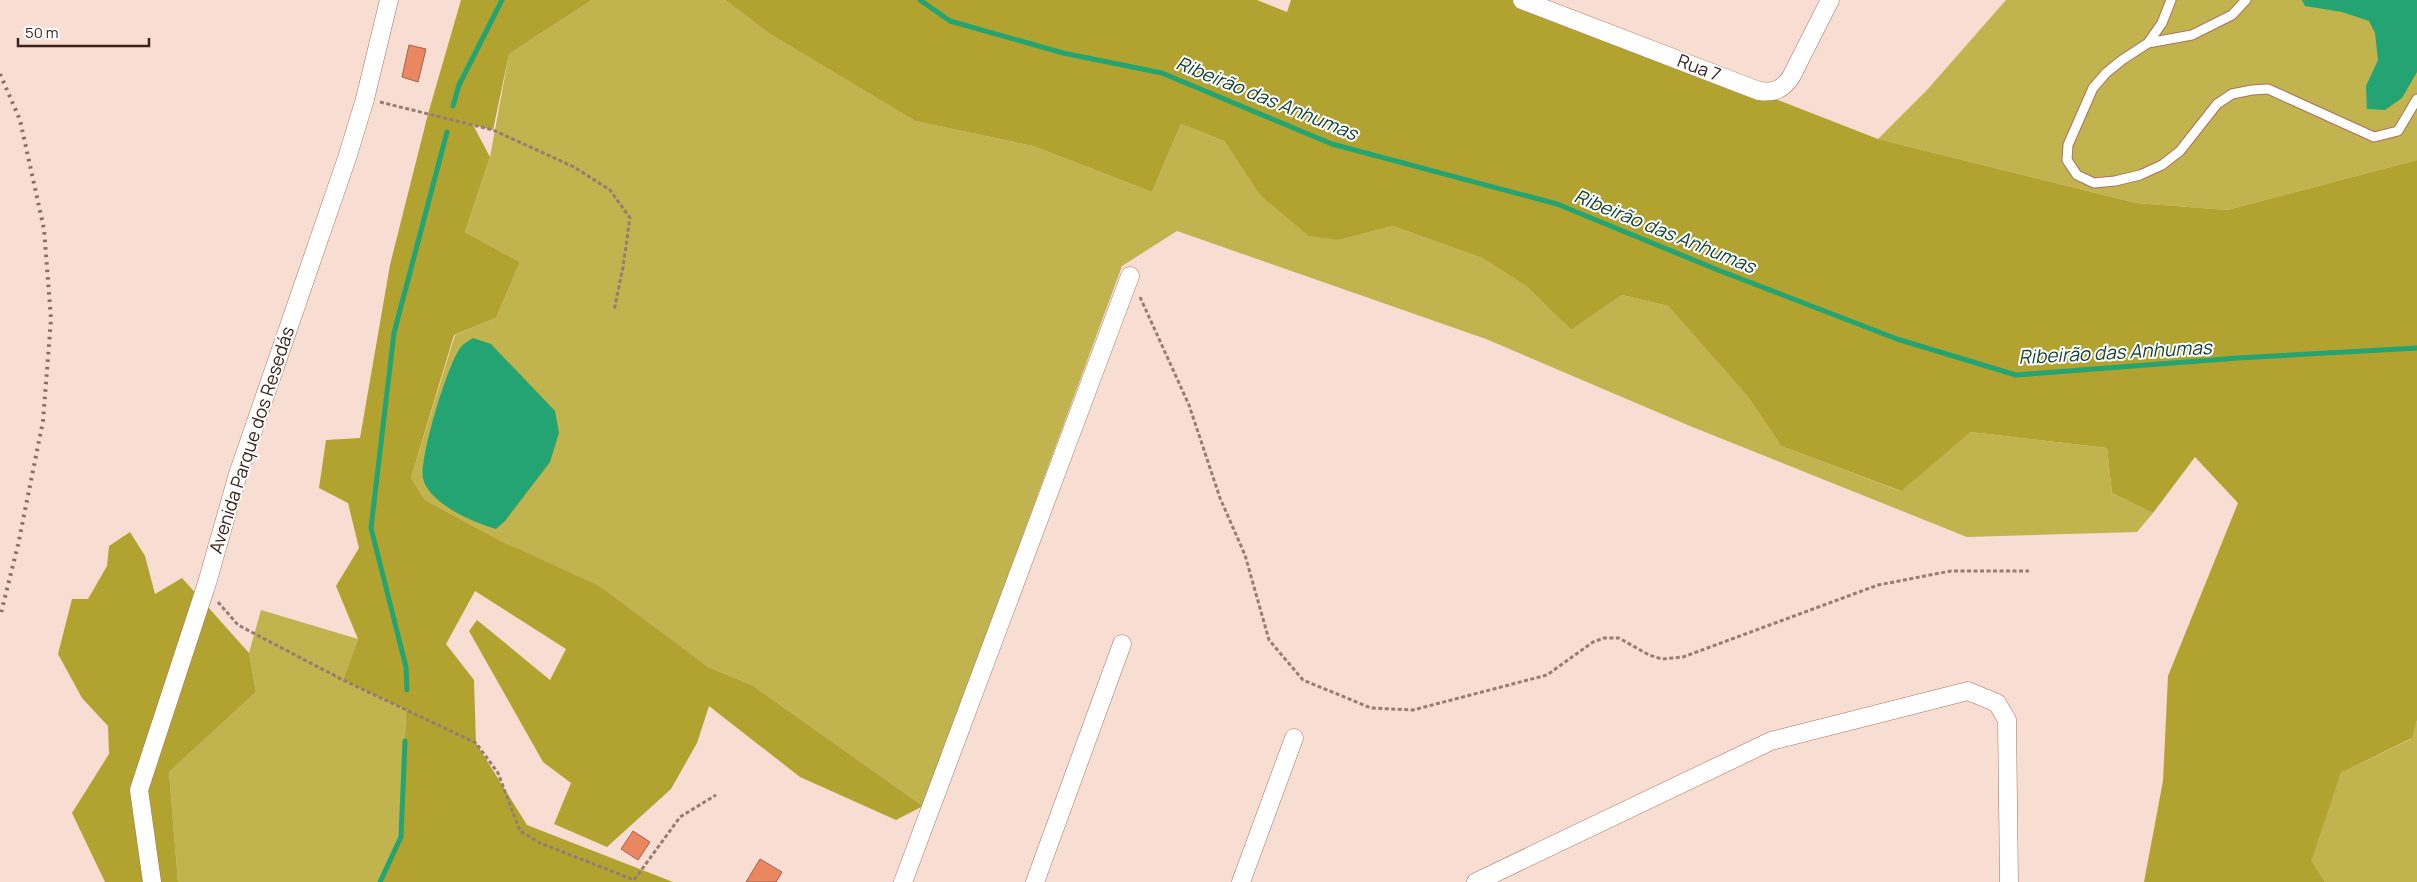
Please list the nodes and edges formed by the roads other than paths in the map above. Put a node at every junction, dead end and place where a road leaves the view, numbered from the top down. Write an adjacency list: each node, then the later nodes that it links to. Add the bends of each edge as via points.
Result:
1 (389, 0): 11 (street, Avenida Parque dos Resedás, via 365,99 238,474 207,583 139,790)
2 (1522, 0): 3 (street, Rua 7, via 1770,93 1783,88 1792,77)
3 (1830, 0)
4 (2171, 0): 6 (lane, via 2162,23)
5 (2246, 0): 6 (lane, via 2232,15 2192,35)
6 (2148, 43): 7 (lane, via 2106,73 2094,88 2068,145 2067,160 2077,174 2094,183 2140,175 2162,165 2180,151 2217,104 2232,94 2268,90 2374,137 2398,131)
7 (2417, 99)
8 (1130, 276): 12 (street)
9 (1122, 644): 13 (street)
10 (1294, 738): 14 (street)
11 (152, 882)
12 (903, 882)
13 (1035, 882)
14 (1242, 882)
15 (1476, 882): 16 (street, via 1771,741 1968,691 1996,703 2007,720)
16 (2009, 882)

